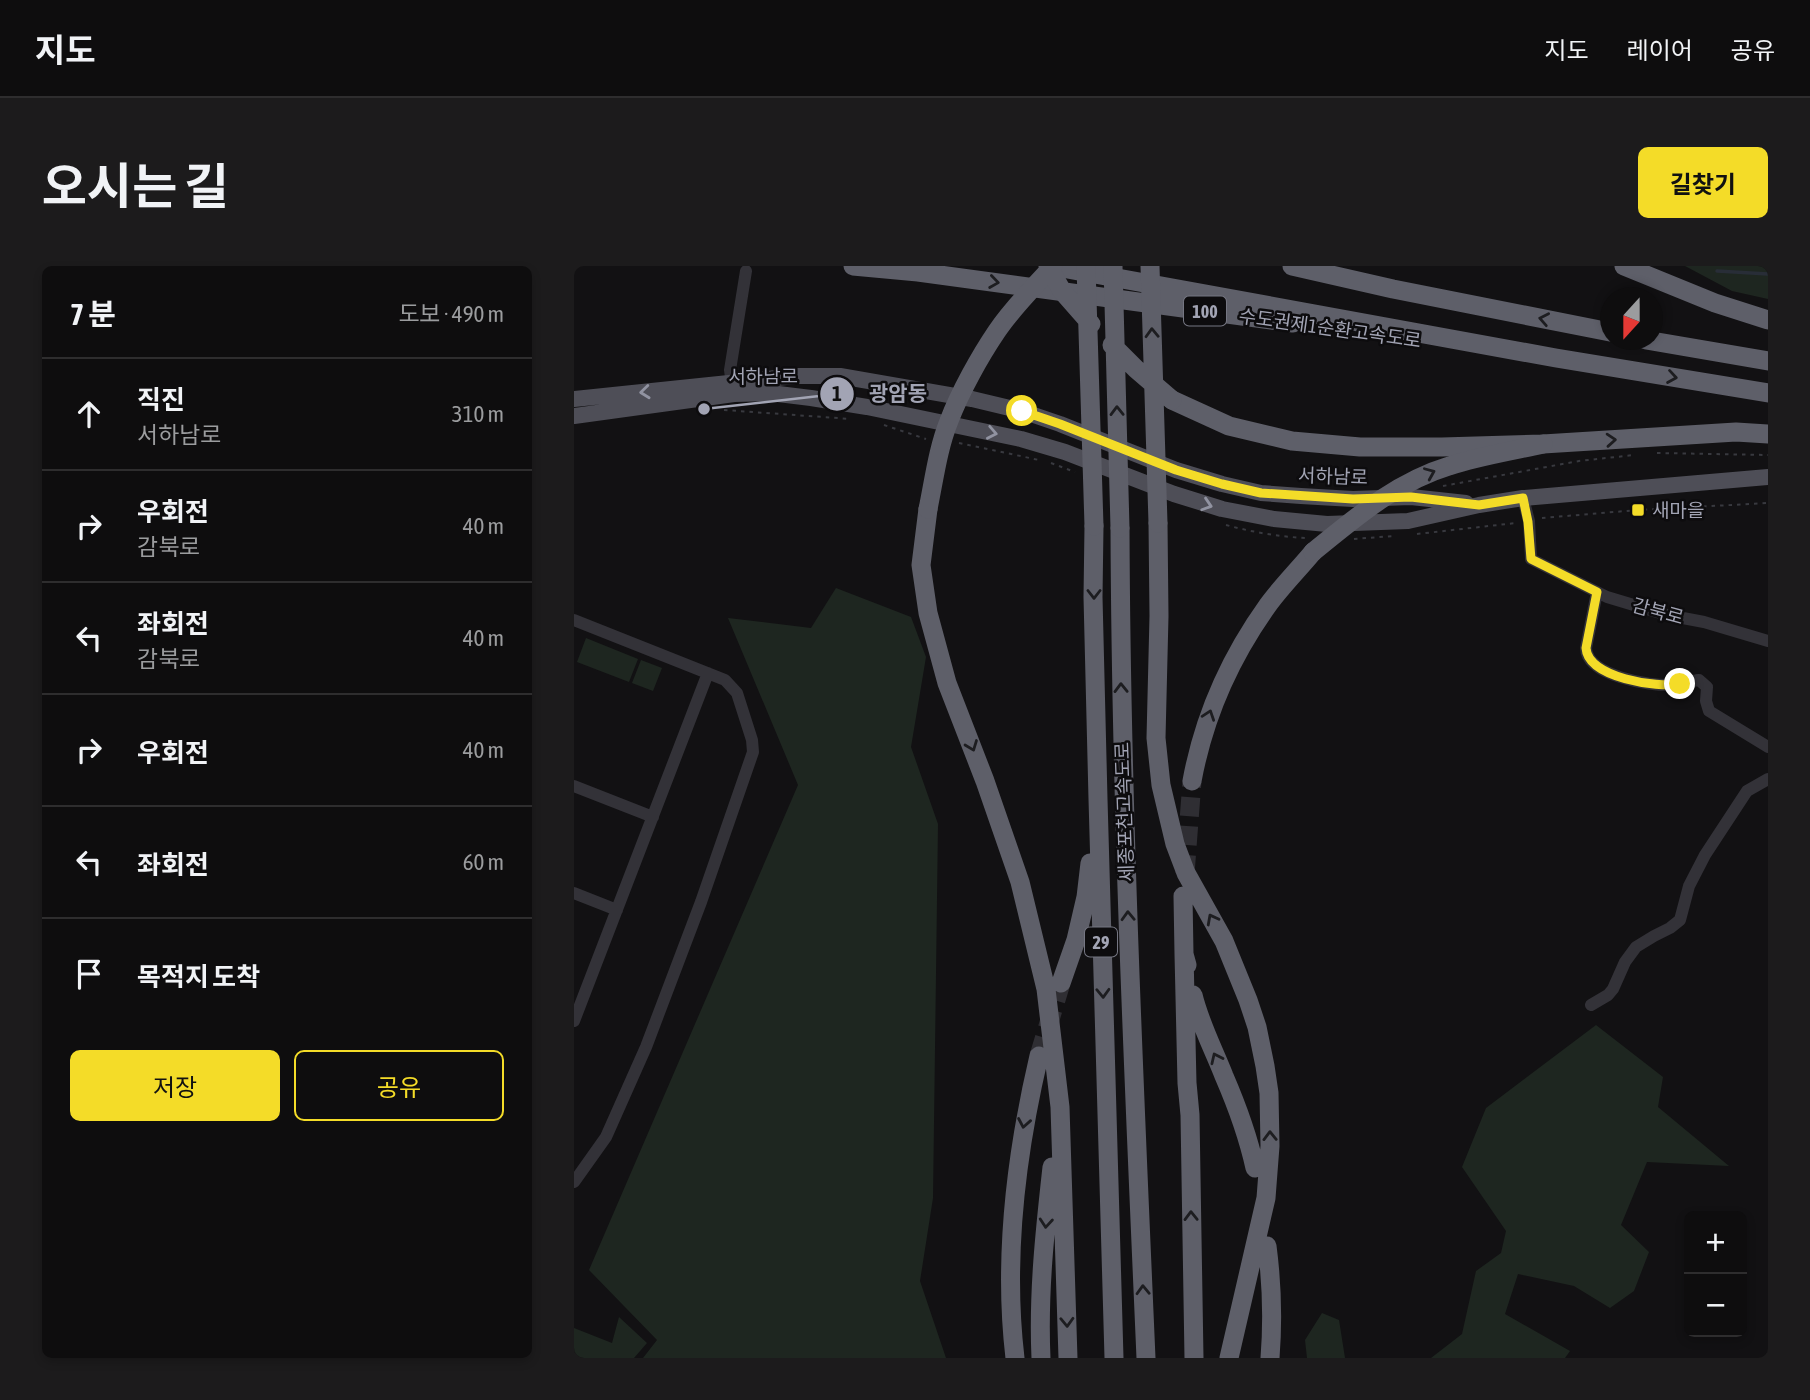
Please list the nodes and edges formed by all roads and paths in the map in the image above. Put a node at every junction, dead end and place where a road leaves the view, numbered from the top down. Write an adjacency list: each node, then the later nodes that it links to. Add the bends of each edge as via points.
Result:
1 (853, 266): 12 (highway, 수도권제1순환고속도로 / 100, one-way to 12)
2 (1051, 266): 12 (highway, 수도권제1순환고속도로 / 100); 19 (highway, bridge, via 1062,291 1136,369 1172,400 1229,426 1292,441 1360,447); 42 (highway, one-way to 42, bridge, via 997,331 948,421 921,565 928,613 947,682 1020,882 1046,989)
3 (1086, 266): 31 (highway, 세종포천고속도로 / 29, one-way to 31, bridge)
4 (1113, 266): 52 (highway, 세종포천고속도로 / 29, one-way to 4, bridge, via 1120,690)
5 (1150, 266): 54 (highway, one-way to 5, bridge, via 1266,1198 1269,1093 1248,1000 1224,941 1186,873 1161,785 1156,738 1158,523)
6 (1293, 266): 10 (highway, one-way to 6)
7 (1624, 266): 9 (highway)
8 (746, 271): 14 (street, via 730,370)
9 (1768, 320)
10 (1600, 330)
11 (1663, 343): 13 (highway)
12 (1556, 358): 15 (highway, 수도권제1순환고속도로 / 100, one-way to 15)
13 (1768, 361)
14 (733, 389): 16 (main road, 서하남로, one-way to 16); 17 (main road, 서하남로); 22 (main road, 서하남로, via 796,376 840,376 1022,411 1176,470 1261,493 1353,499 1411,497); 22 (main road, 서하남로, one-way to 22, via 867,407 1020,439 1174,494 1274,520 1327,524 1408,521)
15 (1768, 393)
16 (574, 400)
17 (574, 416)
18 (1768, 434): 19 (highway, one-way to 18)
19 (1543, 444): 29 (highway, one-way to 19, bridge, via 1212,706 1234,658 1269,604 1314,552 1380,499 1415,480 1448,466)
20 (1768, 477): 21 (main road, 서하남로)
21 (1523, 498): 22 (main road, 서하남로); 23 (street, 감북로, via 1531,559)
22 (1479, 505)
23 (1597, 592): 25 (street, 감북로); 27 (street, via 1586,648 1594,665 1613,675 1646,682 1672,685 1699,680 1707,687 1709,710)
24 (574, 620): 26 (street)
25 (1768, 641)
26 (708, 673): 32 (street); 44 (street, via 725,680 737,693 753,752 646,1047 606,1138)
27 (1768, 747)
28 (1768, 779): 39 (street, via 1747,791 1705,855 1689,886 1680,920 1636,947 1613,989)
29 (1192, 781)
30 (574, 786): 32 (street)
31 (1098, 799): 37 (highway, via 1086,897); 45 (highway, 세종포천고속도로 / 29, one-way to 45)
32 (653, 817): 35 (street)
33 (574, 893): 35 (street)
34 (1183, 896): 36 (highway)
35 (617, 909): 38 (street)
36 (1184, 954): 43 (highway, one-way to 36, via 1238,1111 1198,1016); 53 (highway, one-way to 36)
37 (1061, 983)
38 (578, 1000): 40 (street)
39 (1591, 1005)
40 (574, 1021)
41 (1039, 1056): 47 (highway, one-way to 47, via 1024,1123 1016,1191 1011,1270)
42 (1060, 1107): 48 (highway, one-way to 48, via 1045,1222); 49 (highway, one-way to 49)
43 (1255, 1168)
44 (574, 1182)
45 (1109, 1221): 50 (highway); 51 (highway, 세종포천고속도로 / 29)
46 (1267, 1246): 55 (highway, via 1272,1278)
47 (1015, 1358)
48 (1041, 1358)
49 (1068, 1358)
50 (1105, 1358)
51 (1114, 1358)
52 (1146, 1358)
53 (1194, 1358)
54 (1229, 1358)
55 (1270, 1358)

